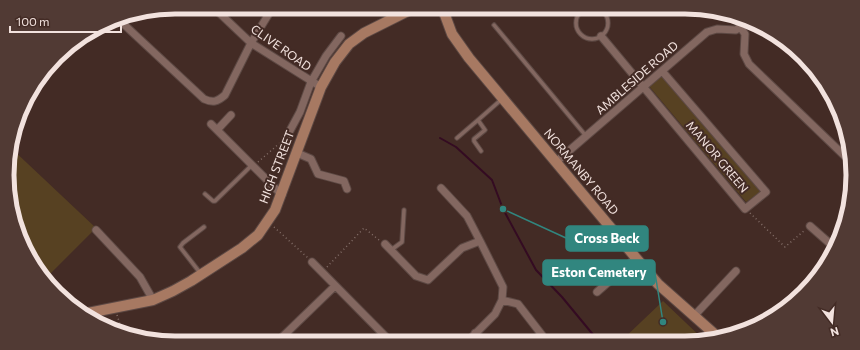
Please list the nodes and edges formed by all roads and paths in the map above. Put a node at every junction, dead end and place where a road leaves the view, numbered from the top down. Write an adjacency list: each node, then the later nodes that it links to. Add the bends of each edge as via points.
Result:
1 (220, 14): 13 (street, CLIVE ROAD)
2 (269, 14): 13 (street)
3 (402, 14): 17 (main road, HIGH STREET, via 364,33 349,44 335,62)
4 (445, 14): 18 (main road, NORMANBY ROAD, via 458,43)
5 (580, 14): 12 (lane, via 576,27 580,34 590,39)
6 (605, 14): 12 (lane, via 608,22)
7 (123, 23): 13 (street, via 204,99 212,102 225,95)
8 (494, 25): 23 (lane)
9 (743, 25): 10 (street)
10 (740, 28): 14 (street, AMBLESIDE ROAD, via 707,32); 28 (street, via 745,34 744,54 749,64)
11 (341, 36): 15 (street)
12 (601, 36): 16 (street, MANOR GREEN)
13 (251, 43): 15 (street, CLIVE ROAD)
14 (662, 71): 16 (street, AMBLESIDE ROAD); 35 (street, MANOR GREEN, via 766,192)
15 (311, 82): 17 (street, CLIVE ROAD); 24 (street, via 300,112)
16 (644, 86): 23 (street, AMBLESIDE ROAD); 35 (street, MANOR GREEN)
17 (321, 88): 27 (main road, HIGH STREET)
18 (503, 99): 20 (lane); 29 (main road, NORMANBY ROAD)
19 (231, 115): 22 (street)
20 (478, 120): 25 (lane); 26 (lane, via 485,130 474,139)
21 (211, 124): 22 (street)
22 (217, 130): 30 (street)
23 (586, 136): 29 (street, AMBLESIDE ROAD)
24 (286, 138): 30 (path)
25 (457, 138)
26 (481, 152)
27 (297, 153): 32 (street, via 312,159 318,174 344,181); 34 (main road, HIGH STREET)
28 (845, 157)
29 (556, 162): 45 (main road, NORMANBY ROAD)
30 (253, 166): 33 (lane, via 215,201); 34 (street)
31 (441, 188): 41 (street, via 466,216)
32 (347, 189)
33 (205, 194)
34 (282, 195): 37 (main road, HIGH STREET)
35 (745, 209): 39 (path, via 785,247)
36 (404, 210): 44 (lane, via 402,242)
37 (268, 221): 46 (path); 49 (main road, HIGH STREET, via 258,235 242,248)
38 (204, 226): 49 (lane, via 180,247)
39 (810, 226): 43 (street)
40 (96, 230): 52 (street, via 140,277)
41 (480, 241): 44 (street, via 462,248 428,280 416,276); 53 (street, via 503,287)
42 (385, 244): 44 (street); 48 (path, via 364,228)
43 (830, 244)
44 (391, 250)
45 (636, 258): 51 (street); 56 (main road, NORMANBY ROAD, via 658,284)
46 (312, 262): 48 (street)
47 (736, 271): 56 (street)
48 (322, 272): 50 (street)
49 (202, 274): 52 (main road, HIGH STREET)
50 (335, 286): 60 (street); 62 (street)
51 (597, 292)
52 (153, 300): 54 (main road, HIGH STREET)
53 (502, 300): 58 (street, via 495,314); 61 (street, via 518,304)
54 (115, 308): 55 (main road, HIGH STREET); 57 (path)
55 (91, 312)
56 (694, 316): 59 (main road, NORMANBY ROAD)
57 (121, 326)
58 (475, 333): 63 (street); 64 (street)
59 (714, 333)
60 (383, 334)
61 (542, 335)
62 (283, 336)
63 (472, 336)
64 (478, 336)

